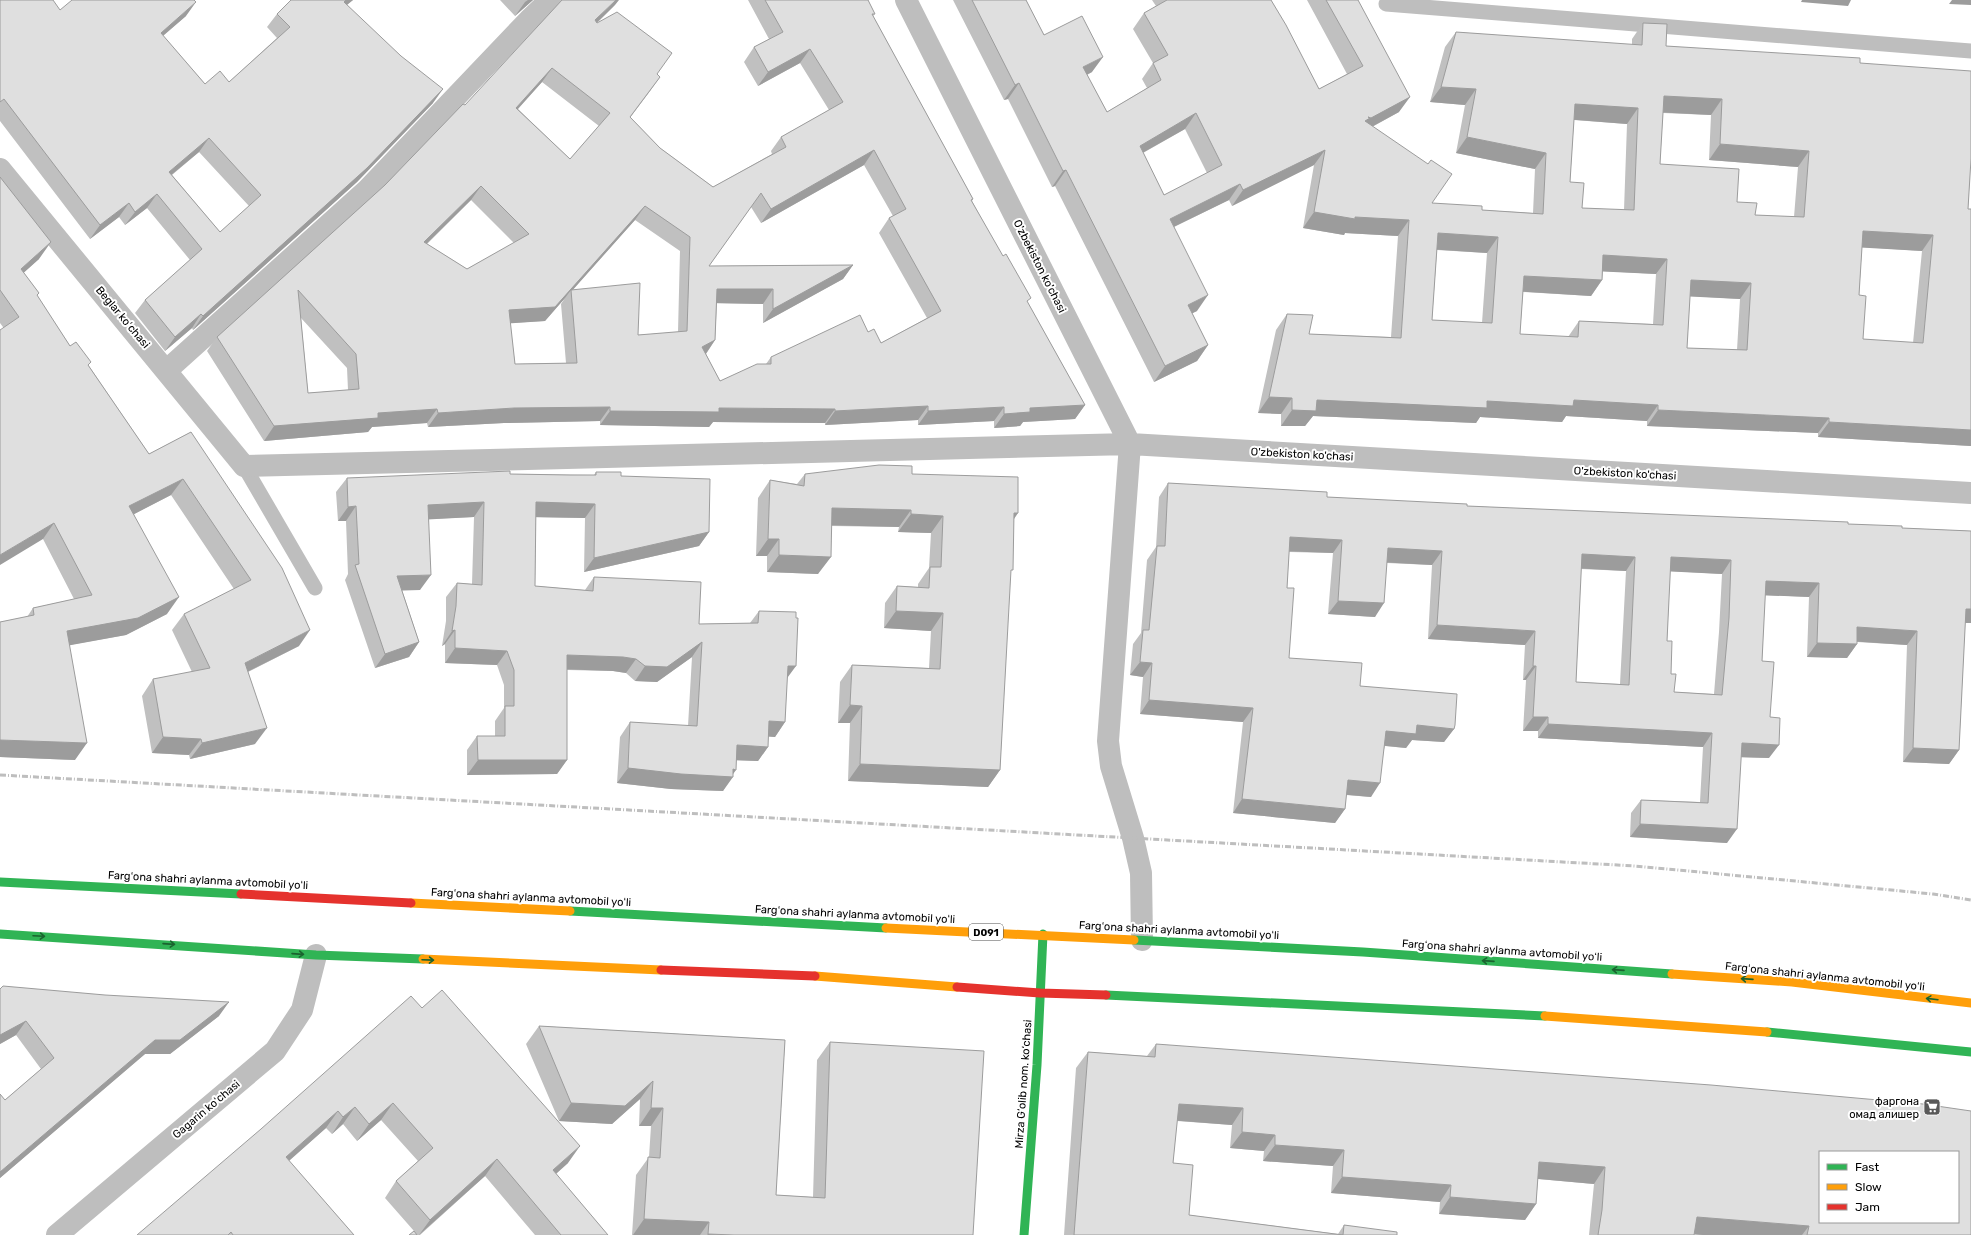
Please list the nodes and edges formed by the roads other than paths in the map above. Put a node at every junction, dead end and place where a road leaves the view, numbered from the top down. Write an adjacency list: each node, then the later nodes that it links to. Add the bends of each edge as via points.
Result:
1 (550, 0): 6 (street, via 366,191)
2 (906, 0): 7 (street, O'zbekiston ko'chasi)
3 (1386, 4): 4 (lane)
4 (1971, 51)
5 (0, 169): 6 (street, Beglar koʻchasi)
6 (167, 370): 8 (street, Beglar koʻchasi)
7 (1130, 444): 8 (street); 9 (street, O'zbekiston ko'chasi); 14 (street, via 1108,741 1111,766 1141,873)
8 (244, 466): 10 (lane)
9 (1971, 493)
10 (315, 588)
11 (0, 882): 13 (main road, Fargʻona shahri aylanma avtomobil yoʻli / D091, via 820,925)
12 (0, 934): 15 (main road, one-way to 15)
13 (1043, 934): 14 (main road, Fargʻona shahri aylanma avtomobil yoʻli / D091); 16 (main road, Mirza G‘olib nom. ko‘chasi)
14 (1142, 940): 17 (main road, Fargʻona shahri aylanma avtomobil yoʻli / D091, one-way to 14, via 1792,982 1363,952)
15 (316, 955): 16 (main road, one-way to 16, via 814,976); 19 (street, Gagarin koʻchasi, via 302,1010 275,1051)
16 (1040, 993): 18 (main road, via 1556,1016 1781,1033); 20 (main road, Mirza G‘olib nom. ko‘chasi)
17 (1971, 1003)
18 (1971, 1052)
19 (57, 1235)
20 (1024, 1235)

